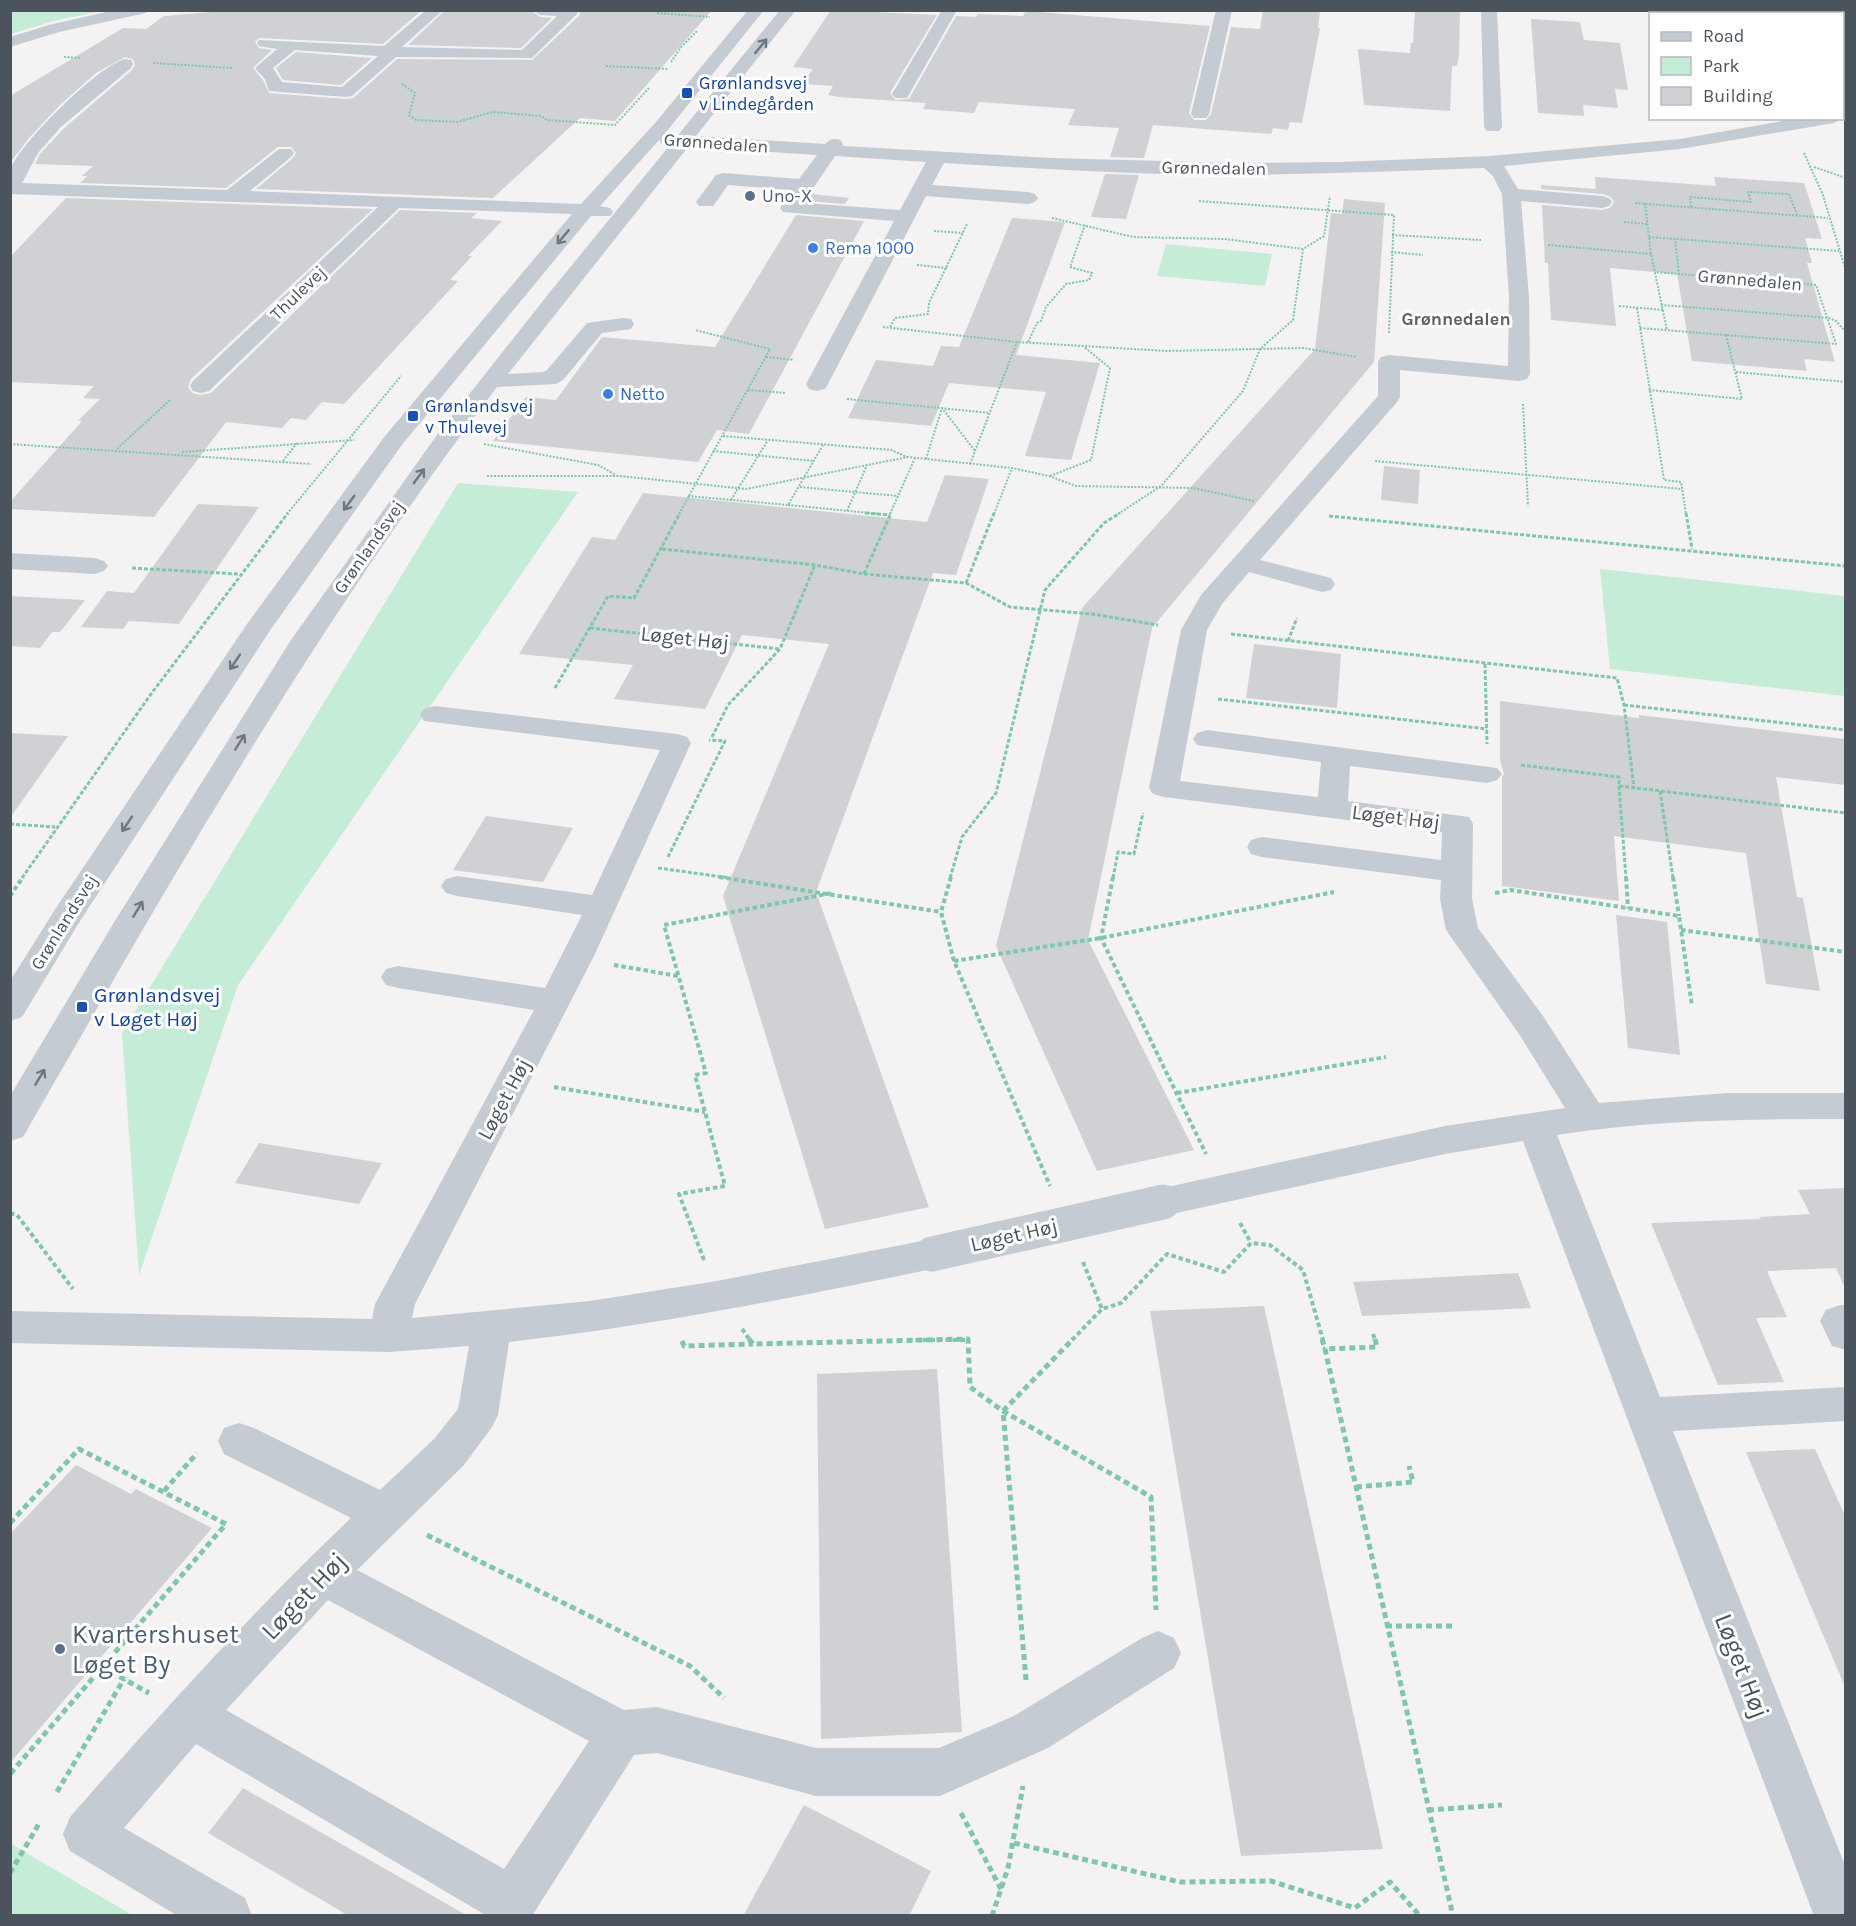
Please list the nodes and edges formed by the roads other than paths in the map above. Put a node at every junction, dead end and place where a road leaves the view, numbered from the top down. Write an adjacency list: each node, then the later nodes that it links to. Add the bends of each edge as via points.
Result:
1 (140, 10): 11 (street)
2 (436, 10): 14 (street)
3 (757, 10): 21 (street, Grønlandsvej)
4 (789, 10): 22 (street, Grønlandsvej, one-way to 4)
5 (950, 10): 17 (street)
6 (1224, 10): 18 (street)
7 (1490, 10): 20 (street)
8 (540, 11): 9 (street); 15 (street, via 570,13 526,55)
9 (526, 25)
10 (512, 39): 15 (street)
11 (10, 42)
12 (265, 43): 13 (street)
13 (291, 45): 14 (street); 14 (street, via 263,68 273,78 275,87 346,92)
14 (389, 52): 15 (street)
15 (498, 53)
16 (125, 64): 28 (street, via 74,103 48,129)
17 (901, 94)
18 (1200, 114)
19 (1822, 120): 26 (street, Grønnedalen, via 1680,144)
20 (1493, 127)
21 (656, 132): 22 (street, Grønnedalen); 36 (street, Grønlandsvej)
22 (690, 135): 23 (street, Grønnedalen); 37 (street, Grønlandsvej)
23 (831, 148): 25 (street, Grønnedalen); 27 (street)
24 (285, 153): 31 (street)
25 (932, 156): 26 (street, Grønnedalen, via 1236,169); 29 (street)
26 (1489, 162): 30 (street, via 1501,174)
27 (809, 177): 34 (street, via 723,178); 38 (street, via 790,208)
28 (10, 187): 31 (street)
29 (920, 190): 32 (street); 38 (street)
30 (1511, 194): 35 (street); 44 (street, via 1518,274 1519,374 1389,362 1389,397)
31 (233, 195): 33 (street)
32 (1028, 198)
33 (395, 201): 36 (street); 42 (street, Thulevej)
34 (705, 202)
35 (1602, 202)
36 (586, 210): 37 (street); 58 (street, Grønlandsvej, one-way to 58, via 393,441 250,640)
37 (623, 214): 40 (street, Grønlandsvej)
38 (906, 216): 41 (street)
39 (623, 324): 40 (street, via 595,328 548,380)
40 (491, 381): 62 (street, Grønlandsvej, one-way to 40, via 129,924 305,640)
41 (816, 384)
42 (201, 386)
43 (10, 561): 45 (street)
44 (1243, 562): 46 (street); 51 (street, Løget Høj, via 1210,601 1194,630 1164,788)
45 (94, 566)
46 (1322, 584)
47 (434, 715): 55 (street, Løget Høj, via 677,743)
48 (1207, 739): 49 (street)
49 (1336, 756): 50 (street); 51 (street)
50 (1487, 762)
51 (1332, 809): 53 (street, Løget Høj, via 1458,824)
52 (1262, 847): 53 (street, via 1344,858)
53 (1456, 885): 60 (street, Løget Høj, via 1462,930 1528,1020)
54 (457, 886): 55 (street)
55 (602, 907): 57 (street, Løget Høj)
56 (398, 978): 57 (street)
57 (554, 1000): 67 (street, Løget Høj, via 395,1304)
58 (10, 1009)
59 (1845, 1106): 60 (street, Løget Høj, via 1728,1106)
60 (1589, 1117): 61 (street, Løget Høj)
61 (1535, 1126): 65 (street, Løget Høj, bridge, via 1445,1140 932,1254 717,1297); 69 (street, Løget Høj)
62 (10, 1128)
63 (1845, 1321): 66 (street, via 1840,1321)
64 (10, 1328): 67 (street, Løget Høj)
65 (490, 1328): 67 (street, Løget Høj); 71 (street, Løget Høj, via 477,1415 449,1452)
66 (1845, 1334)
67 (389, 1336)
68 (1845, 1404): 69 (street)
69 (1646, 1415): 77 (street, Løget Høj)
70 (239, 1441): 71 (street)
71 (386, 1514): 72 (street, Løget Høj)
72 (323, 1574): 74 (street, Løget Høj); 75 (street)
73 (1158, 1653): 75 (street, via 1030,1732 940,1772 816,1772 657,1730)
74 (190, 1715): 75 (street, via 512,1902); 76 (street, Løget Høj, via 87,1834)
75 (621, 1733)
76 (227, 1916)
77 (1839, 1916)

